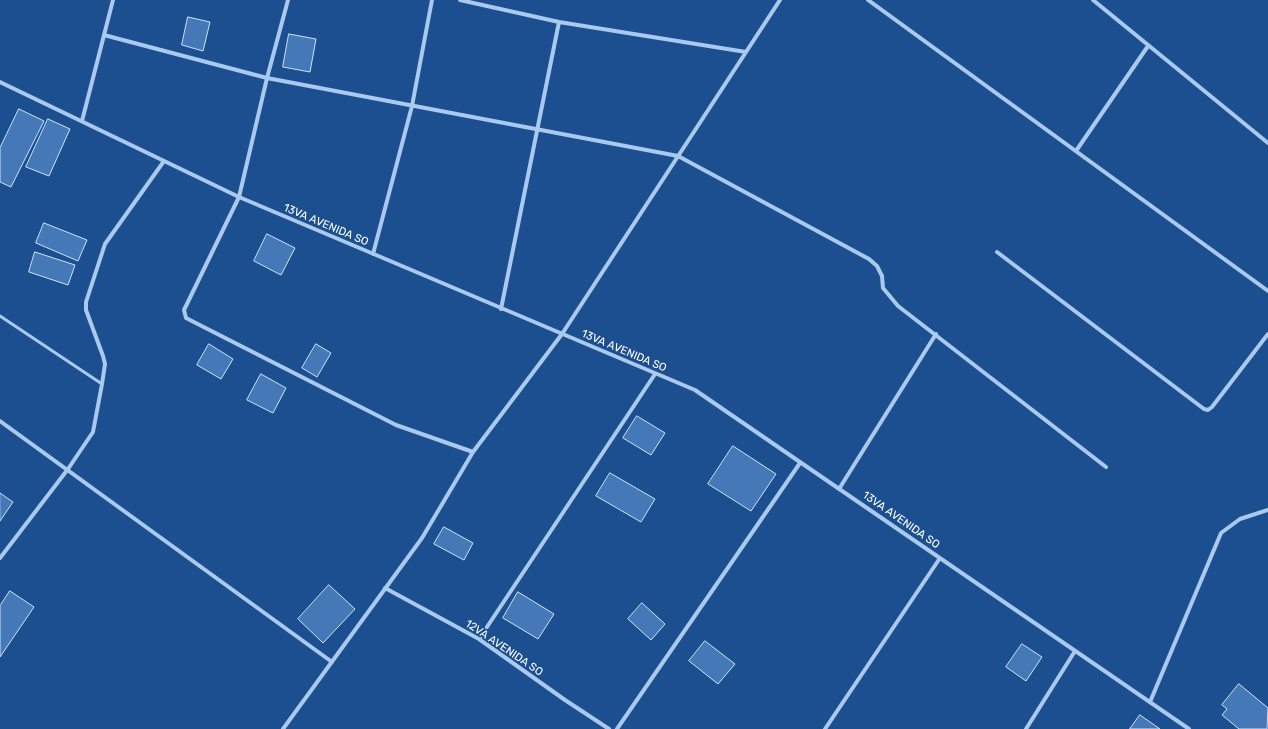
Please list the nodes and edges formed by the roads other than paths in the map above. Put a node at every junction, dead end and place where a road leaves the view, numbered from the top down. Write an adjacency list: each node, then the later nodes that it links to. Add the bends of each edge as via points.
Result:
1 (113, 0): 9 (street)
2 (288, 0): 12 (street)
3 (432, 0): 14 (street)
4 (460, 0): 8 (street)
5 (780, 0): 11 (street)
6 (868, 0): 18 (street)
7 (1093, 0): 10 (street)
8 (559, 22): 11 (street); 16 (street)
9 (104, 35): 12 (street); 15 (street)
10 (1148, 46): 17 (street); 18 (street)
11 (746, 52): 19 (street)
12 (267, 78): 14 (street); 21 (street)
13 (0, 82): 15 (street, 13VA AVENIDA SO)
14 (412, 106): 16 (street); 23 (street)
15 (82, 121): 20 (street, 13VA AVENIDA SO)
16 (537, 130): 19 (street); 25 (street)
17 (1268, 144)
18 (1076, 151): 24 (street)
19 (678, 156): 27 (street); 28 (street, via 869,260 877,266 882,276 883,288 898,306)
20 (164, 161): 21 (street, 13VA AVENIDA SO); 31 (street, via 105,244 86,302 86,310 105,364)
21 (238, 197): 23 (street, 13VA AVENIDA SO); 33 (street, via 184,310 186,318 396,425)
22 (997, 252): 29 (street, via 1204,409 1212,407)
23 (373, 254): 25 (street, 13VA AVENIDA SO)
24 (1268, 291)
25 (501, 309): 27 (street, 13VA AVENIDA SO)
26 (0, 316): 31 (lane)
27 (562, 334): 30 (street, 13VA AVENIDA SO); 33 (street)
28 (936, 334): 35 (street); 37 (street)
29 (1268, 334)
30 (655, 374): 34 (street, 13VA AVENIDA SO, via 695,390); 42 (street)
31 (102, 384): 36 (street, via 93,432)
32 (0, 421): 36 (street)
33 (473, 452): 41 (street, via 422,538)
34 (800, 463): 37 (street, 13VA AVENIDA SO); 48 (street)
35 (1106, 467)
36 (68, 469): 39 (street); 44 (street)
37 (839, 488): 40 (street, 13VA AVENIDA SO)
38 (1268, 510): 45 (street, via 1240,519 1221,533)
39 (0, 557)
40 (940, 558): 43 (street, 13VA AVENIDA SO); 49 (street)
41 (386, 588): 42 (street, 12VA AVENIDA SO); 44 (street)
42 (479, 639): 47 (street, 12VA AVENIDA SO)
43 (1075, 651): 45 (street, 13VA AVENIDA SO); 50 (street)
44 (332, 662): 46 (street)
45 (1150, 702): 51 (street, 13VA AVENIDA SO)
46 (283, 729)
47 (609, 729)
48 (617, 729)
49 (825, 729)
50 (1026, 729)
51 (1189, 729)

